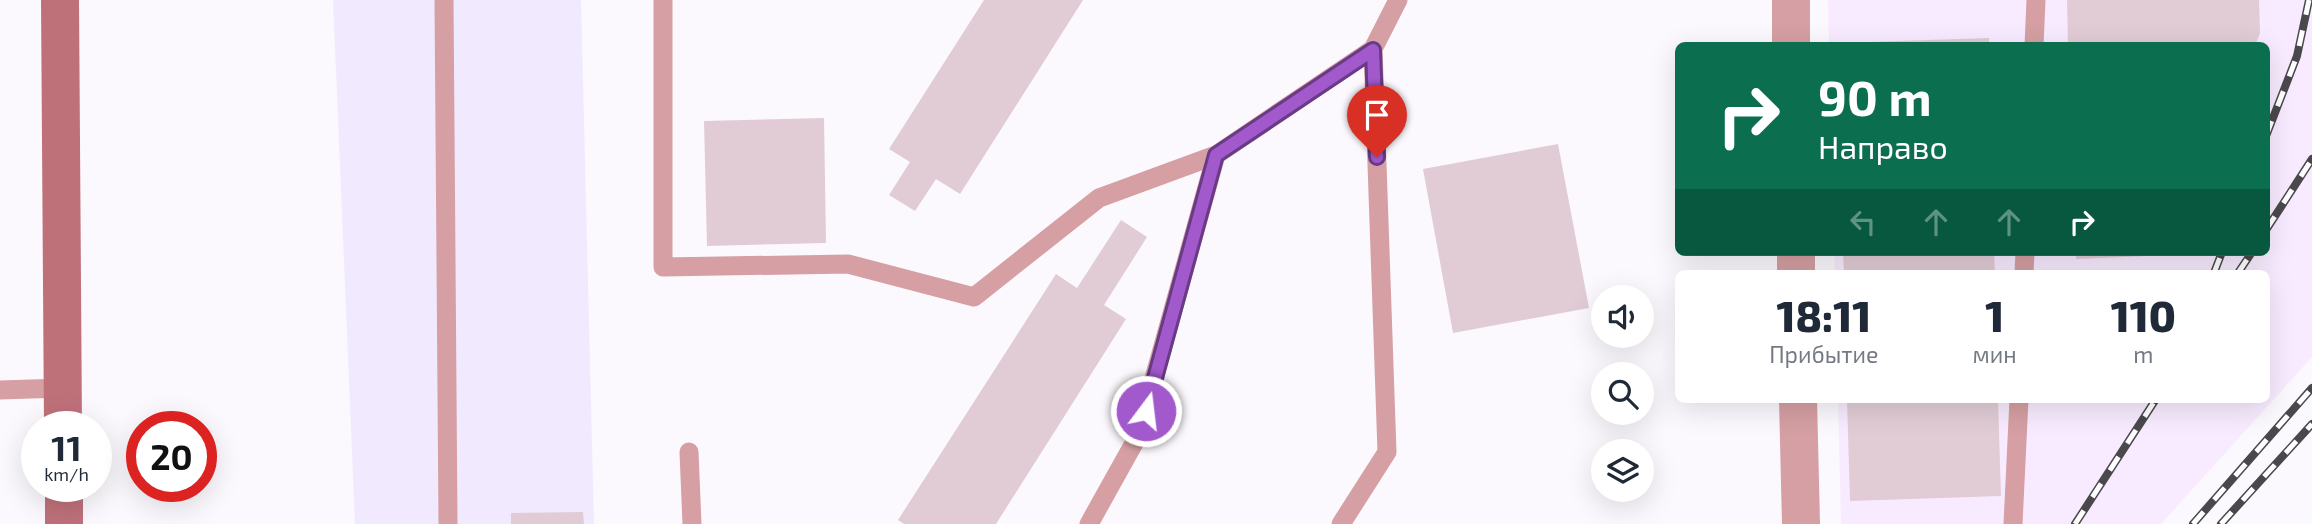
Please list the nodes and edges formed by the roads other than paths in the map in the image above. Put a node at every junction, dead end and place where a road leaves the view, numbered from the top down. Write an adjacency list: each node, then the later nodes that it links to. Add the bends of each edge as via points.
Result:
1 (60, 0): 11 (main road)
2 (444, 0): 19 (lane)
3 (663, 0): 10 (lane, via 663,267 848,264 974,296 1099,198)
4 (1398, 0): 9 (lane)
5 (1791, 0): 7 (street)
6 (2036, 0): 8 (lane)
7 (1791, 42)
8 (2034, 42)
9 (1373, 50): 10 (lane); 22 (lane, via 1387,452)
10 (1216, 155): 21 (lane, via 1139,436)
11 (63, 388): 12 (lane); 15 (main road)
12 (0, 390)
13 (1798, 403): 23 (street)
14 (2018, 403): 24 (lane)
15 (63, 411)
16 (689, 452): 20 (lane)
17 (64, 502): 18 (main road)
18 (64, 524)
19 (448, 524)
20 (692, 524)
21 (1089, 524)
22 (1341, 524)
23 (1801, 524)
24 (2013, 524)

